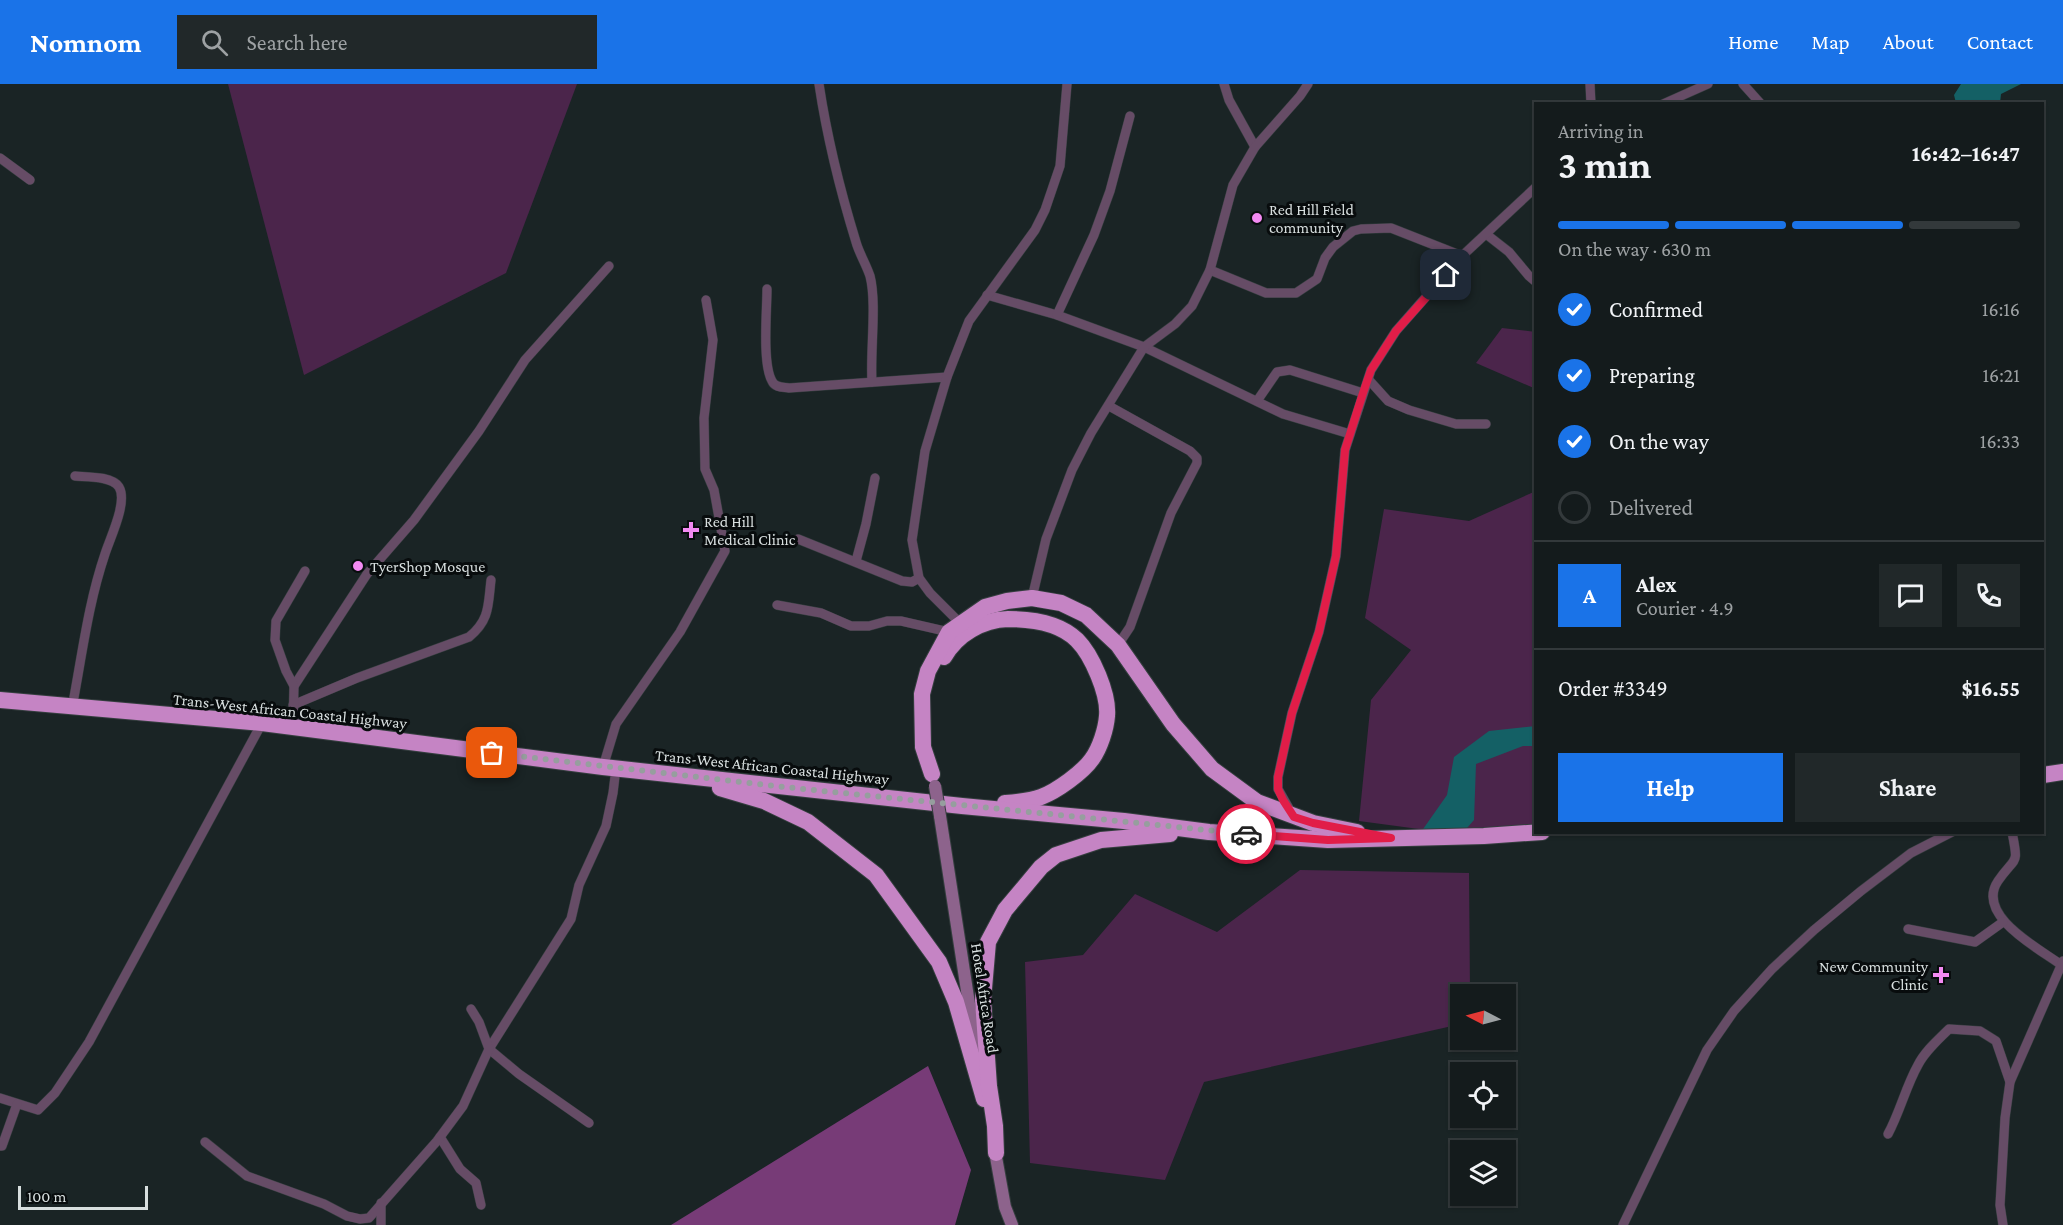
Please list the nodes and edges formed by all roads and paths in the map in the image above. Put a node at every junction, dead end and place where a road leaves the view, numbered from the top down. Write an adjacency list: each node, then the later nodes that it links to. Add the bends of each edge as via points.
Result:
1 (819, 84): 28 (street, via 848,216 870,277)
2 (1067, 84): 22 (street, via 1060,166 1044,210 1035,230)
3 (1224, 84): 12 (street)
4 (1308, 84): 12 (street)
5 (1590, 84): 8 (street)
6 (1708, 84): 9 (street)
7 (1743, 84): 10 (street)
8 (1591, 102)
9 (1668, 102)
10 (1759, 102)
11 (1130, 116): 24 (street, via 1094,235)
12 (1256, 147): 19 (street, via 1233,185)
13 (0, 158): 14 (street)
14 (30, 180)
15 (1534, 189): 16 (street)
16 (1486, 234): 17 (street); 20 (street, via 1509,252)
17 (1462, 256): 19 (street, via 1391,228 1361,229 1333,247 1317,279 1296,293 1266,293); 27 (street, via 1396,331 1371,370)
18 (609, 266): 45 (street, via 525,360 414,520 367,574)
19 (1210, 270): 25 (street, via 1192,306)
20 (1534, 280)
21 (766, 289): 28 (street, via 767,358 775,385 789,388)
22 (987, 295): 24 (street); 26 (street, via 969,321)
23 (706, 300): 51 (street, via 713,340 704,418 705,469 714,490 725,551 680,632 616,724)
24 (1057, 315): 25 (street)
25 (1144, 347): 30 (street); 31 (street)
26 (947, 377): 28 (street); 39 (street, via 925,451 912,540)
27 (1369, 380): 29 (street); 32 (street, via 1388,401 1409,410 1456,423)
28 (872, 382)
29 (1363, 393): 30 (street, via 1290,370 1277,372); 33 (street)
30 (1257, 400): 33 (street, via 1283,414)
31 (1109, 406): 41 (street, via 1072,470 1046,539); 44 (street, via 1197,458 1171,513 1130,627)
32 (1486, 424)
33 (1350, 434): 56 (street, via 1345,450 1336,556 1278,777 1278,789)
34 (75, 476): 48 (street, via 114,482 121,498 88,614)
35 (875, 478): 37 (street)
36 (798, 539): 37 (street)
37 (856, 561): 39 (street, via 902,581)
38 (305, 571): 45 (street, via 276,621 275,640)
39 (919, 578): 43 (street)
40 (491, 580): 47 (street, via 487,616 469,637)
41 (1032, 598): 43 (highway, via 985,607); 44 (highway, via 1060,603 1086,615)
42 (777, 605): 43 (street, via 821,613 851,626 901,621)
43 (954, 628): 53 (highway, via 928,671 922,694 923,747)
44 (1118, 645): 56 (highway, via 1173,724 1212,769 1257,802)
45 (294, 686): 47 (street)
46 (0, 700): 48 (highway, Trans-West African Coastal Highway)
47 (293, 705): 50 (street)
48 (72, 708): 49 (highway, Trans-West African Coastal Highway)
49 (262, 723): 50 (highway, Trans-West African Coastal Highway); 70 (street, via 90,1042 55,1093 38,1110)
50 (293, 727): 51 (highway, Trans-West African Coastal Highway)
51 (617, 768): 55 (highway, Trans-West African Coastal Highway); 66 (street, via 606,826 579,885 571,919); 69 (highway, via 764,801 808,822 876,875 939,962 956,1002)
52 (2055, 773): 54 (street)
53 (934, 780): 55 (highway, via 927,746 929,692 949,648 966,632 996,619 1027,619 1054,626 1077,640 1102,685 1107,715 1093,758 1077,775 1042,797); 69 (street, Hotel Africa Road, bridge)
54 (2044, 785)
55 (962, 806): 57 (highway, Trans-West African Coastal Highway, via 1124,820)
56 (1294, 817): 61 (highway)
57 (1209, 832): 61 (highway, Trans-West African Coastal Highway, via 1328,840); 76 (highway, via 1101,840 1056,855 1005,910 988,942 983,1000)
58 (1534, 833): 61 (highway, Trans-West African Coastal Highway)
59 (1948, 834): 81 (street, via 1911,853 1861,891 1772,969 1734,1011 1707,1050)
60 (2012, 834): 62 (street, via 2017,856 1993,893 1994,907)
61 (1391, 838)
62 (2003, 922): 63 (street, via 1975,942); 64 (street)
63 (1908, 929)
64 (2061, 962): 67 (street)
65 (471, 1009): 66 (street)
66 (489, 1049): 71 (street); 73 (street, via 462,1106)
67 (2010, 1082): 72 (street, via 1996,1041 1980,1031 1949,1029 1918,1065); 82 (street, via 2000,1205)
68 (0, 1098): 70 (street)
69 (984, 1099): 76 (street, Hotel Africa Road)
70 (17, 1104): 75 (street)
71 (589, 1123)
72 (1888, 1134)
73 (440, 1137): 77 (street); 78 (street, via 460,1169 476,1183)
74 (205, 1142): 77 (street, via 247,1176 347,1216 369,1218)
75 (0, 1146)
76 (996, 1153): 80 (street, Hotel Africa Road)
77 (381, 1203): 79 (street)
78 (481, 1205)
79 (381, 1225)
80 (1012, 1225)
81 (1623, 1225)
82 (2003, 1225)

